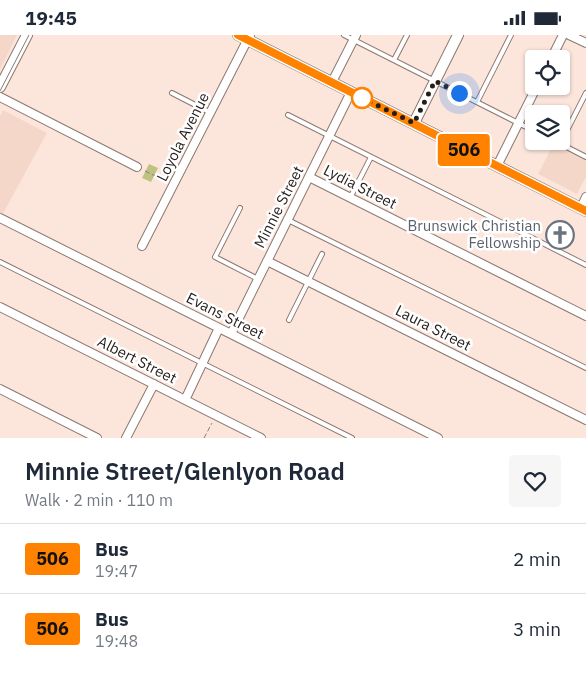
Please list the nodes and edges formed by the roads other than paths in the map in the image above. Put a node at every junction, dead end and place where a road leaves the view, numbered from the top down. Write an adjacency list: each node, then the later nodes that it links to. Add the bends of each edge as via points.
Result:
1 (344, 35): 9 (lane)
2 (407, 35): 12 (lane)
3 (458, 35): 13 (street)
4 (511, 35): 21 (lane)
5 (563, 35): 11 (street)
6 (569, 35): 10 (street)
7 (25, 36): 15 (street)
8 (245, 37): 14 (street); 22 (street, Loyola Avenue)
9 (355, 37): 12 (lane); 14 (street)
10 (586, 43)
11 (556, 50)
12 (394, 60): 13 (lane)
13 (435, 81): 21 (lane); 24 (street)
14 (332, 82): 17 (street)
15 (0, 87)
16 (172, 93): 22 (lane)
17 (351, 93): 24 (street); 28 (street, Minnie Street)
18 (586, 93): 26 (lane)
19 (533, 95): 25 (street)
20 (0, 97): 33 (street)
21 (477, 102): 25 (lane)
22 (211, 113): 41 (street, Loyola Avenue)
23 (288, 115): 28 (lane)
24 (414, 123): 32 (street)
25 (519, 123): 27 (lane); 32 (street)
26 (570, 124)
27 (525, 126)
28 (330, 137): 30 (lane); 34 (street, Minnie Street)
29 (570, 149): 31 (lane)
30 (371, 157): 36 (lane); 45 (lane)
31 (586, 157)
32 (497, 166): 38 (street)
33 (137, 167)
34 (309, 177): 36 (street, Lydia Street); 40 (street, Minnie Street)
35 (586, 197): 38 (street)
36 (350, 198): 49 (street, Lydia Street)
37 (240, 208): 46 (lane, via 215,257)
38 (583, 209)
39 (0, 218): 51 (street, Evans Street)
40 (288, 219): 43 (street, Minnie Street); 54 (lane)
41 (142, 246)
42 (322, 254): 47 (lane)
43 (268, 261): 46 (street, Minnie Street); 47 (street, Laura Street)
44 (0, 262): 53 (lane)
45 (586, 265)
46 (258, 279): 52 (street, Minnie Street)
47 (308, 281): 50 (lane); 58 (street, Laura Street)
48 (0, 307): 55 (street, Albert Street)
49 (586, 316)
50 (289, 320)
51 (219, 328): 52 (street, Evans Street); 53 (street)
52 (231, 334): 63 (street, Evans Street)
53 (202, 363): 57 (street); 62 (lane)
54 (586, 369)
55 (154, 384): 57 (street, Albert Street); 60 (street)
56 (0, 389): 59 (street)
57 (185, 400): 61 (street, Albert Street)
58 (586, 420)
59 (97, 438)
60 (126, 438)
61 (261, 438)
62 (352, 438)
63 (438, 438)

